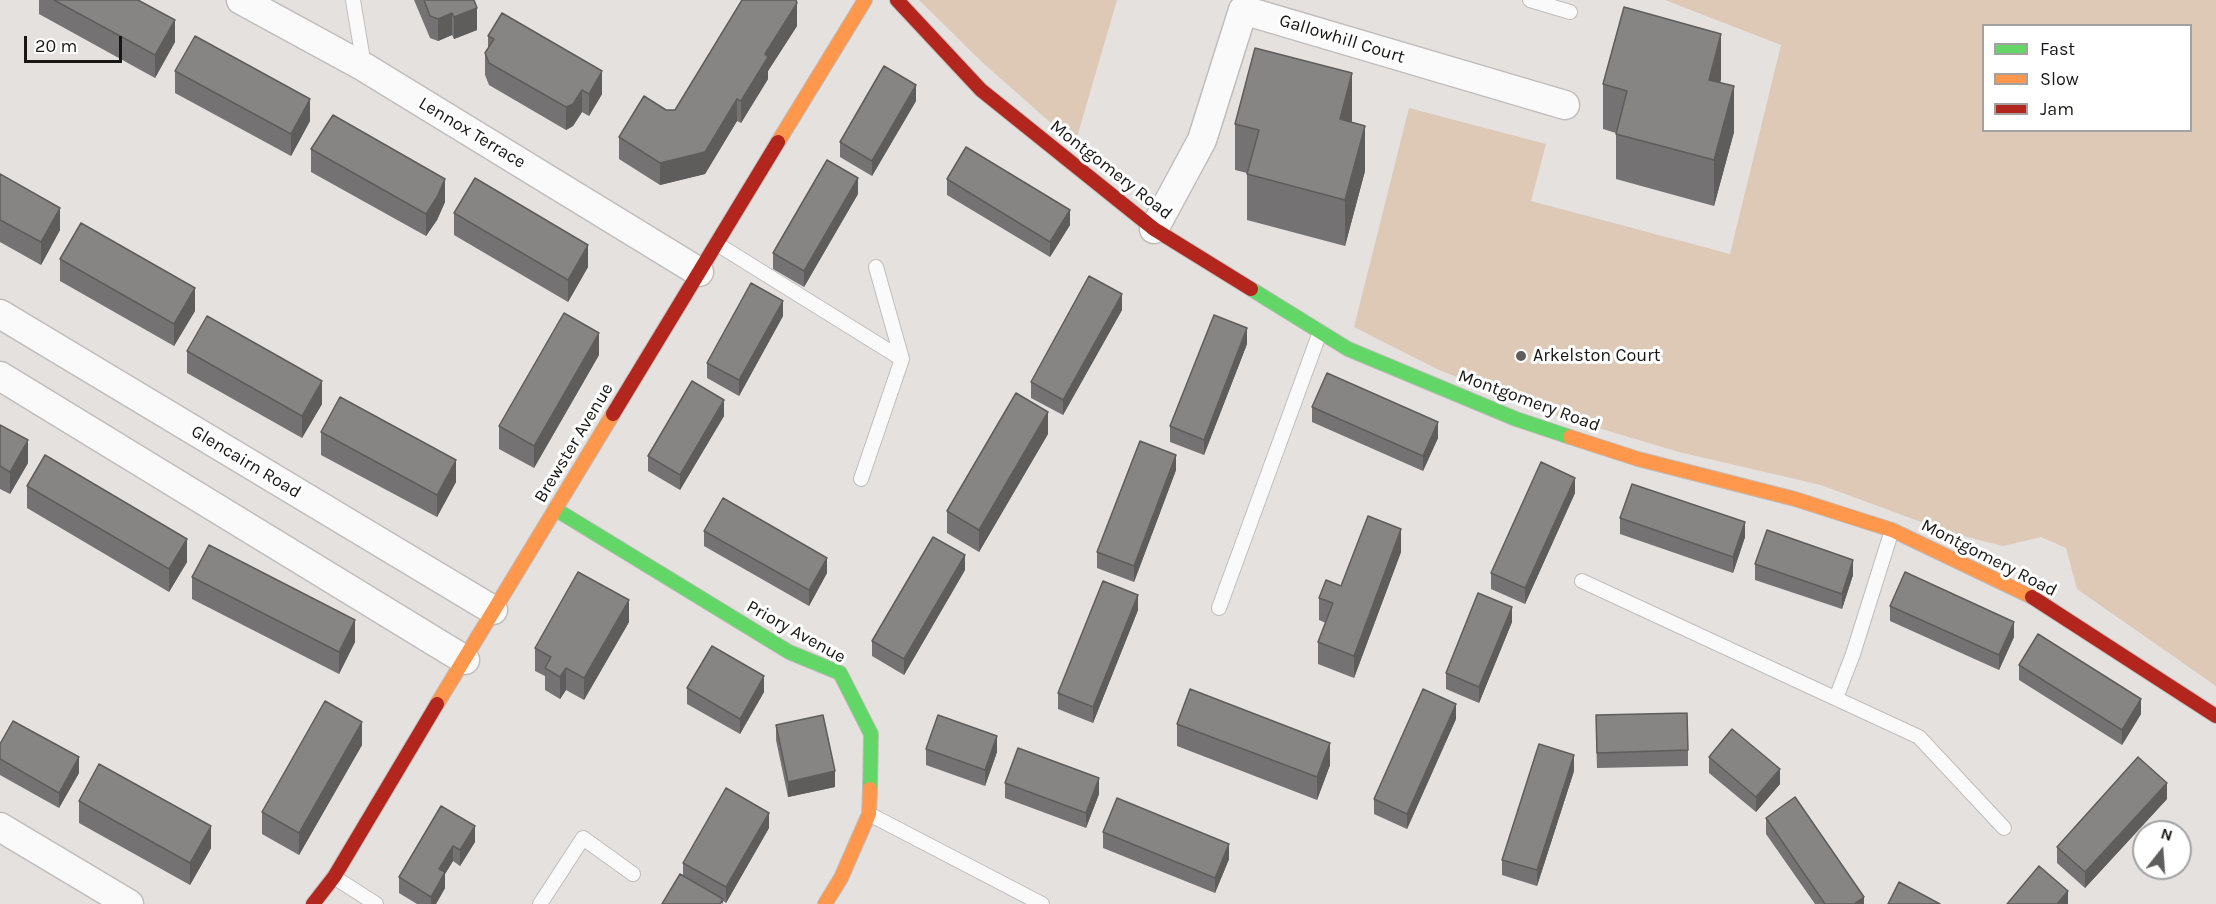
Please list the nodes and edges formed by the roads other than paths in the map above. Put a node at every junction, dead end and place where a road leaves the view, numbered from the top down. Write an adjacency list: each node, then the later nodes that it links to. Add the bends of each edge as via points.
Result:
1 (241, 0): 8 (street, Lennox Terrace)
2 (353, 0): 8 (lane)
3 (865, 0): 11 (street, Brewster Avenue)
4 (897, 0): 10 (street, Montgomery Road, via 981,90)
5 (1530, 0): 7 (lane)
6 (1244, 5): 9 (street, Gallowhill Court); 10 (street, Gallowhill Court, via 1202,140)
7 (1570, 12)
8 (364, 67): 13 (street, Lennox Terrace)
9 (1565, 105)
10 (1154, 230): 15 (street, Montgomery Road)
11 (717, 244): 13 (street, Brewster Avenue); 16 (lane)
12 (876, 267): 16 (lane)
13 (699, 272): 19 (street, Brewster Avenue)
14 (0, 314): 23 (street, Glencairn Road)
15 (1320, 332): 20 (street, Montgomery Road, via 1348,349 1516,419 1638,459 1795,499); 22 (lane)
16 (902, 358): 18 (lane)
17 (0, 376): 24 (street)
18 (861, 479)
19 (555, 509): 23 (street, Brewster Avenue); 27 (street, Priory Avenue, via 789,652 840,673 871,734)
20 (1892, 530): 25 (lane); 26 (street, Montgomery Road, via 2032,597)
21 (1582, 581): 25 (lane)
22 (1219, 608)
23 (493, 610): 24 (street, Brewster Avenue)
24 (465, 660): 31 (street, Brewster Avenue)
25 (1836, 698): 29 (lane, via 1919,737)
26 (2216, 716)
27 (869, 814): 36 (street, Priory Avenue); 37 (lane)
28 (0, 827): 32 (street)
29 (2004, 828)
30 (633, 874): 35 (lane, via 583,838)
31 (334, 877): 33 (street, Brewster Avenue); 34 (lane)
32 (129, 904)
33 (313, 904)
34 (376, 904)
35 (540, 904)
36 (825, 904)
37 (1042, 904)

